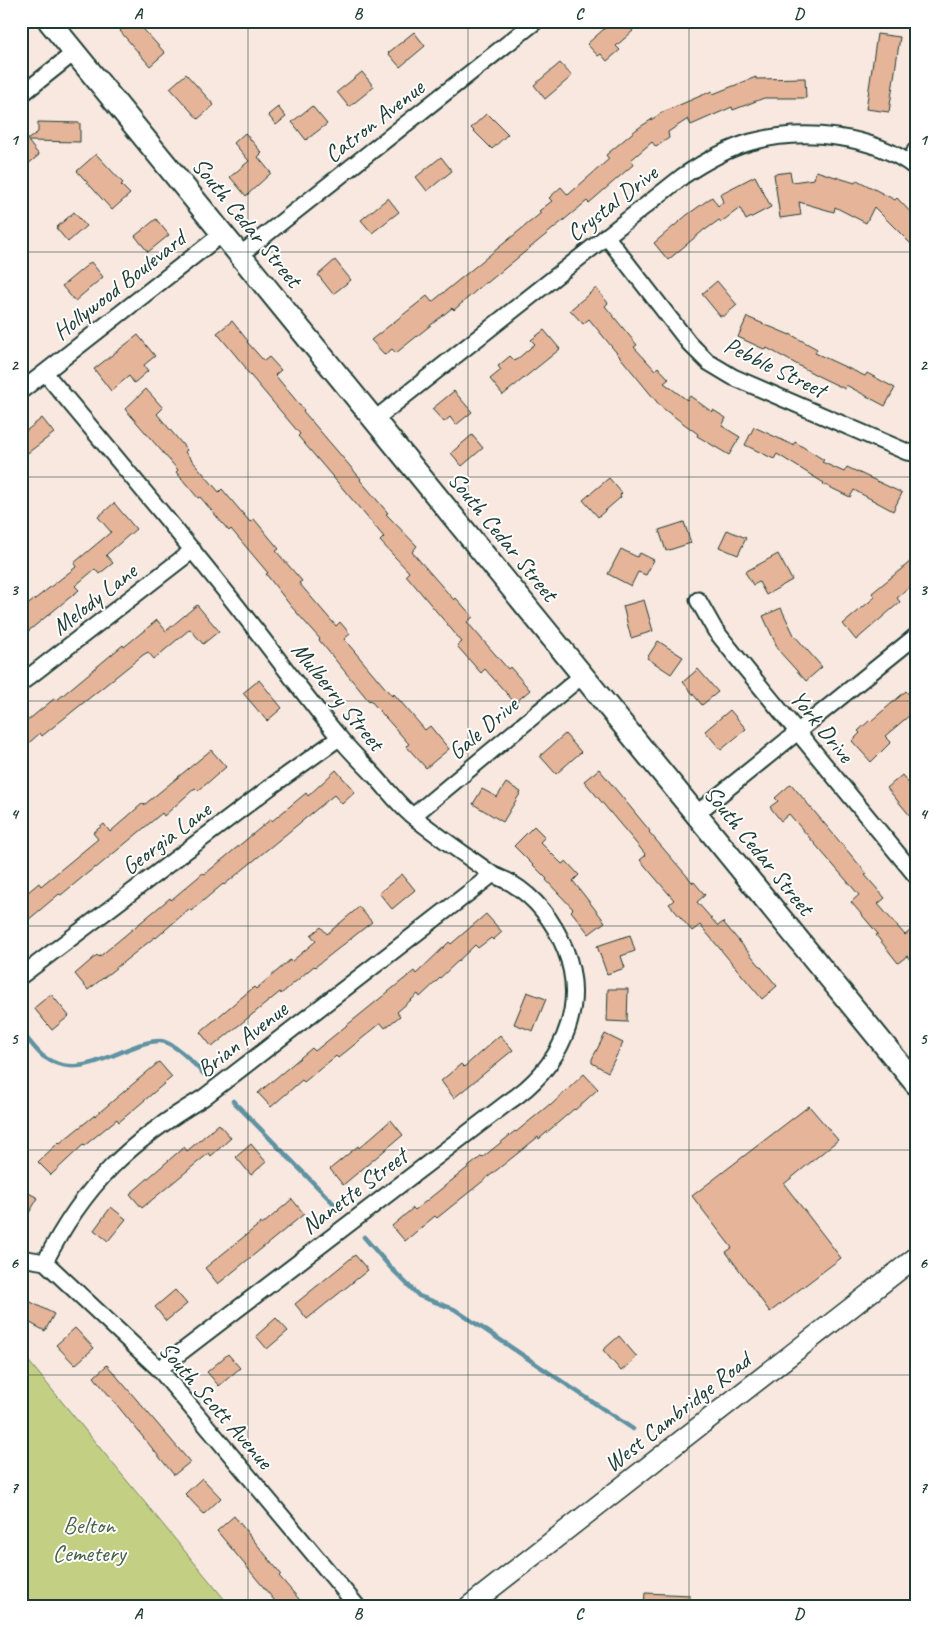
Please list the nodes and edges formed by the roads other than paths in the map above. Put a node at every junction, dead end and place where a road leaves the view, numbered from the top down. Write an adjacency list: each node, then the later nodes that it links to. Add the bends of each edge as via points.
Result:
1 (49, 21): 3 (main road, South Cedar Street)
2 (536, 21): 9 (street, Catron Avenue)
3 (74, 52): 4 (street); 7 (main road, South Cedar Street)
4 (21, 95)
5 (916, 149): 6 (street)
6 (913, 165): 8 (street, Crystal Drive, via 886,150 835,136 806,134 750,142 699,165)
7 (222, 234): 9 (main road, South Cedar Street); 10 (street, Hollywood Boulevard)
8 (606, 236): 12 (street, Crystal Drive); 13 (street, Pebble Street, via 689,343 708,362 733,377 907,452)
9 (240, 255): 12 (main road, South Cedar Street)
10 (44, 373): 11 (street, Hollywood Boulevard); 14 (street, Mulberry Street)
11 (21, 392)
12 (374, 420): 17 (main road, South Cedar Street)
13 (916, 453)
14 (194, 550): 18 (street, Melody Lane); 20 (street, Mulberry Street)
15 (698, 600): 19 (street, York Drive, via 715,630)
16 (916, 636): 19 (street)
17 (583, 675): 21 (main road, South Cedar Street); 22 (street, Gale Drive)
18 (21, 684)
19 (798, 732): 21 (street); 24 (street, York Drive)
20 (339, 738): 22 (street, Mulberry Street); 25 (street, Georgia Lane)
21 (696, 814): 27 (main road, South Cedar Street)
22 (413, 816): 23 (street, Mulberry Street)
23 (493, 874): 26 (street, Mulberry Street, via 528,895 557,931 566,951 573,997); 30 (street, Brian Avenue, via 203,1098 144,1136 91,1189 72,1214)
24 (916, 876)
25 (21, 976)
26 (564, 1038): 31 (street, Nanette Street, via 552,1061 524,1092)
27 (916, 1084)
28 (916, 1257): 33 (street, West Cambridge Road)
29 (21, 1258): 30 (street)
30 (45, 1262): 31 (street, South Scott Avenue)
31 (159, 1369): 32 (street, South Scott Avenue)
32 (357, 1606)
33 (469, 1606)

